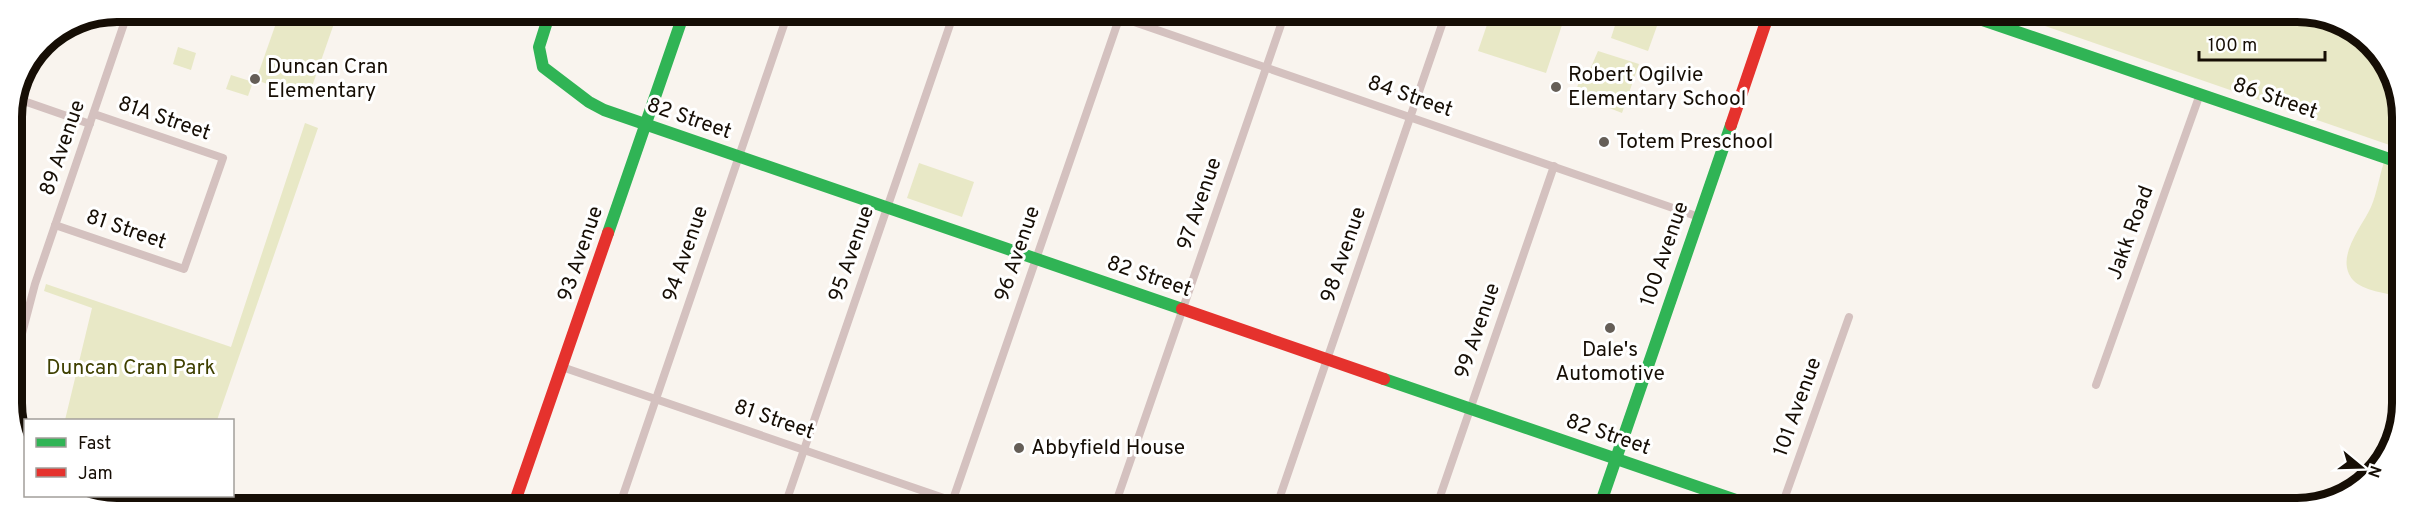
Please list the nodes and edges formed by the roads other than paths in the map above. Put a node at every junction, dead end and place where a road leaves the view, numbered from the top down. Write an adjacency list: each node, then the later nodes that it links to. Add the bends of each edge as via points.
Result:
1 (125, 23): 15 (street, 89 Avenue)
2 (547, 23): 18 (street, 82 Street, via 539,47 543,67 596,106)
3 (680, 23): 18 (street, 93 Avenue)
4 (785, 23): 19 (street, 94 Avenue)
5 (951, 23): 22 (street, 95 Avenue)
6 (1117, 23): 25 (street, 96 Avenue)
7 (1143, 23): 12 (street, 84 Street)
8 (1281, 23): 12 (street, 97 Avenue)
9 (1443, 23): 16 (street, 98 Avenue)
10 (1766, 23): 23 (street, 100 Avenue)
11 (1991, 23): 13 (street, 86 Street)
12 (1266, 66): 16 (street, 84 Street); 27 (street, 97 Avenue)
13 (2200, 94): 20 (street, 86 Street); 32 (street, Jakk Road)
14 (25, 101): 17 (street, 81A Street)
15 (94, 114): 17 (street, 89 Avenue); 26 (street, 81A Street, via 223,158)
16 (1410, 116): 21 (street, 84 Street); 30 (street, 98 Avenue)
17 (90, 124): 24 (street, 89 Avenue)
18 (646, 124): 19 (street, 82 Street); 31 (street, 93 Avenue)
19 (738, 157): 22 (street, 82 Street); 33 (street, 94 Avenue)
20 (2392, 160)
21 (1554, 165): 23 (street, 84 Street); 34 (street, 99 Avenue)
22 (887, 208): 25 (street, 82 Street); 35 (street, 95 Avenue)
23 (1699, 217): 36 (street, 100 Avenue)
24 (55, 225): 26 (street, 81 Street); 29 (street, 89 Avenue)
25 (1036, 259): 27 (street, 82 Street); 41 (street, 96 Avenue)
26 (184, 269)
27 (1183, 310): 30 (street, 82 Street); 42 (street, 97 Avenue)
28 (1849, 317): 47 (street, 101 Avenue)
29 (23, 326)
30 (1327, 359): 34 (street, 82 Street); 43 (street, 98 Avenue)
31 (562, 367): 33 (street, 81 Street); 37 (street, 93 Avenue)
32 (2096, 385)
33 (656, 398): 35 (street, 81 Street); 38 (street, 94 Avenue)
34 (1471, 408): 36 (street, 82 Street); 44 (street, 99 Avenue)
35 (804, 450): 39 (street, 95 Avenue); 40 (street, 81 Street)
36 (1616, 459): 45 (street, 100 Avenue); 46 (street, 82 Street)
37 (516, 498)
38 (622, 498)
39 (787, 498)
40 (936, 498)
41 (954, 498)
42 (1117, 498)
43 (1279, 498)
44 (1440, 498)
45 (1602, 498)
46 (1730, 498)
47 (1785, 498)

